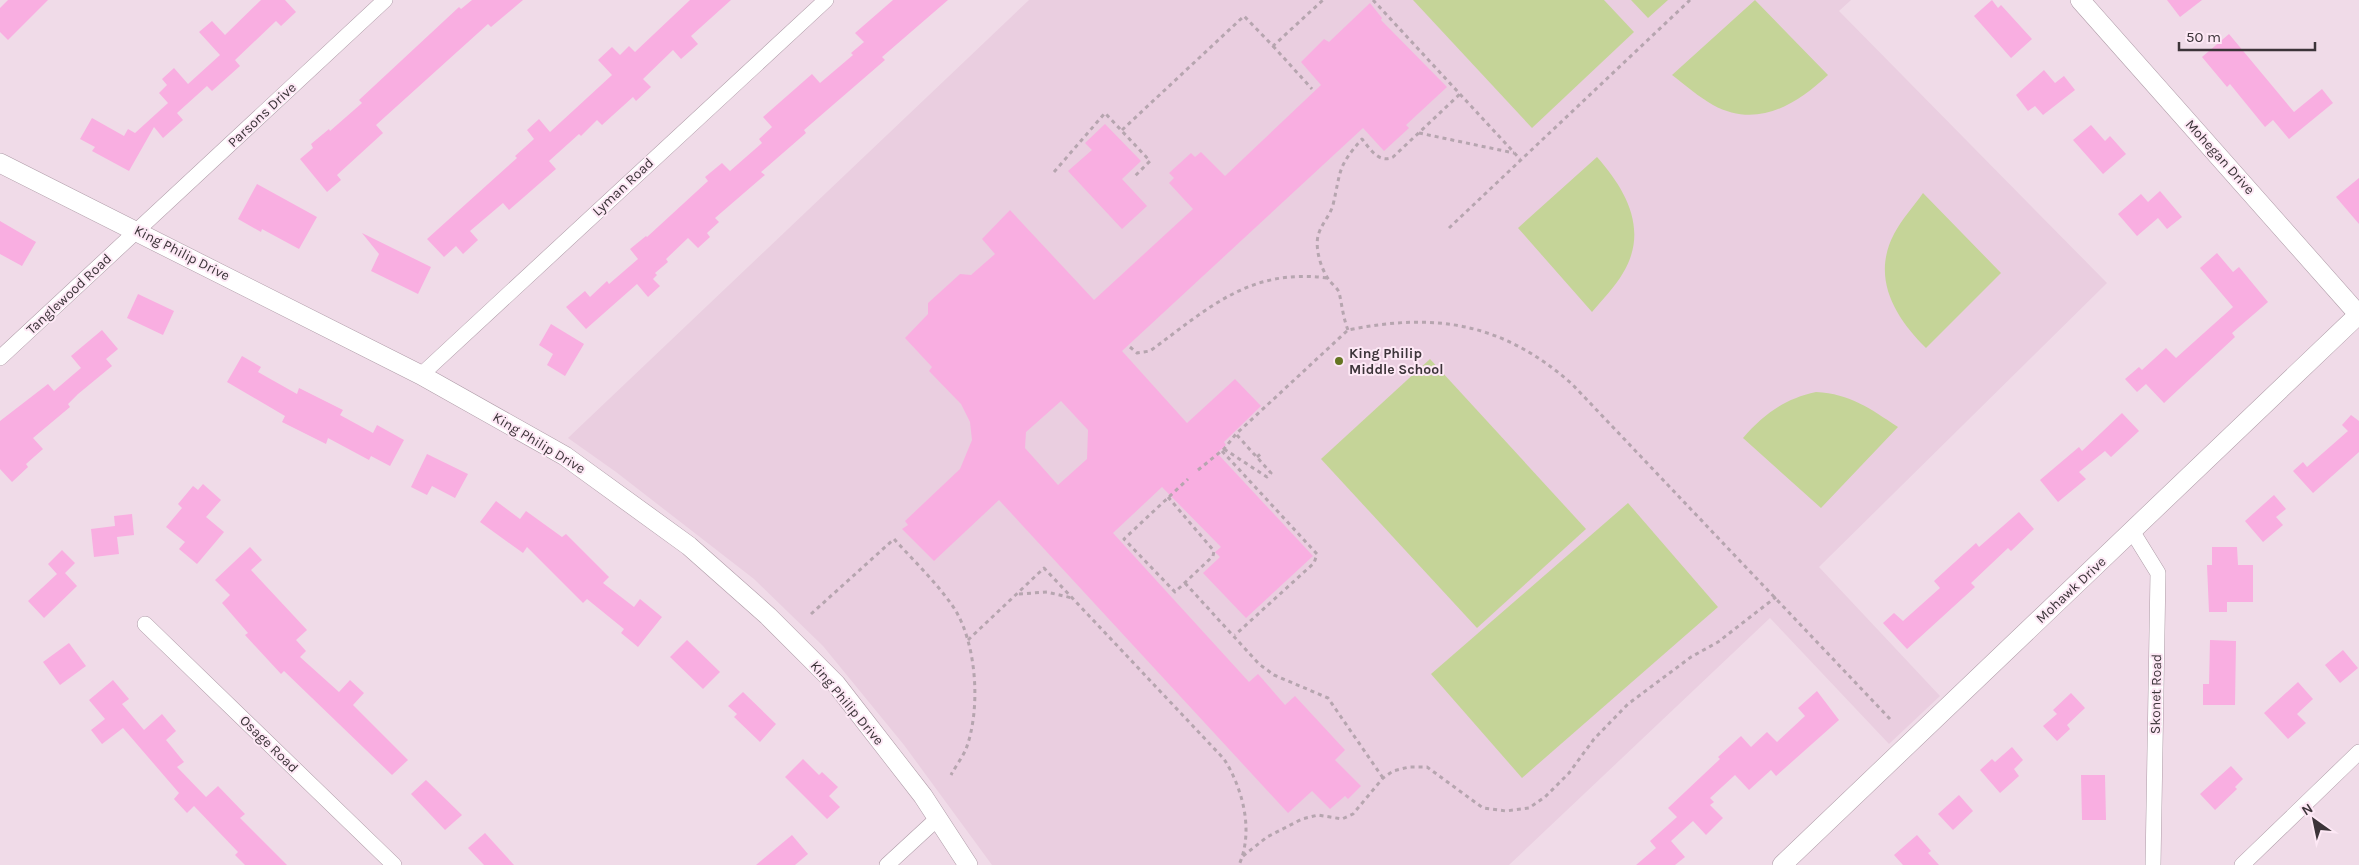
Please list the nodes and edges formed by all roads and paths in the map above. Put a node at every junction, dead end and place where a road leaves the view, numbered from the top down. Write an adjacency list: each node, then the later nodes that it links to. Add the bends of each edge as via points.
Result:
1 (386, 0): 18 (street, Parsons Drive)
2 (826, 0): 24 (street, Lyman Road)
3 (1323, 0): 7 (path)
4 (1372, 0): 9 (path)
5 (1690, 0): 13 (path)
6 (2080, 0): 20 (street, Mohegan Drive)
7 (1273, 46): 8 (path); 10 (path, via 1244,16)
8 (1312, 88)
9 (1460, 94): 11 (path); 12 (path)
10 (1122, 130): 15 (path, via 1106,113); 16 (path, via 1150,161)
11 (1419, 133): 12 (path); 19 (path, via 1388,159 1378,157 1362,139 1349,154 1339,170 1332,207 1317,238 1320,261)
12 (1514, 153): 13 (path)
13 (1520, 159): 17 (path)
14 (0, 163): 18 (street, King Philip Drive)
15 (1054, 172)
16 (1134, 176)
17 (1449, 228)
18 (138, 231): 23 (street, Tanglewood Road); 24 (street, King Philip Drive)
19 (1328, 278): 21 (path, via 1338,290); 22 (path, via 1270,278 1216,303 1150,351 1137,353)
20 (2359, 314): 32 (street, Mohawk Drive)
21 (1348, 330): 25 (path); 35 (path, via 1370,325 1433,321 1465,326 1526,349 1572,384)
22 (1130, 346)
23 (0, 358)
24 (421, 375): 45 (street, King Philip Drive, via 565,456 689,546 768,616 836,684)
25 (1236, 434): 26 (path); 28 (path)
26 (1223, 450): 28 (path, via 1267,477 1271,473); 29 (path); 39 (path, via 1318,554 1314,563)
27 (1263, 452): 28 (path)
28 (1257, 457)
29 (1198, 470)
30 (1188, 479): 31 (path)
31 (1168, 497): 33 (path, via 1214,551 1213,556); 33 (path, via 1124,539 1175,592)
32 (2132, 531): 51 (street, Mohawk Drive); 52 (street, Skonet Road, via 2158,573)
33 (1185, 583): 39 (path)
34 (1018, 594): 36 (path, via 1047,592); 36 (path, via 1044,568); 40 (path)
35 (1776, 597): 41 (path); 44 (path, via 1628,704 1546,797 1529,808 1506,811 1483,808 1427,767 1392,771)
36 (1073, 599): 46 (path, via 1224,759 1236,778 1244,803)
37 (812, 614): 40 (path, via 894,539 939,588 955,610)
38 (145, 624): 47 (street, Osage Road)
39 (1235, 636): 44 (path, via 1259,664 1274,675 1328,698)
40 (968, 640): 43 (path, via 975,694 971,725 966,749)
41 (1890, 719)
42 (2359, 752): 53 (street)
43 (950, 775)
44 (1383, 778): 46 (path, via 1353,814 1342,819 1318,815 1302,819 1266,837)
45 (938, 818): 48 (street); 49 (street, King Philip Drive)
46 (1243, 856): 50 (path)
47 (394, 865)
48 (887, 865)
49 (968, 865)
50 (1239, 865)
51 (1782, 865)
52 (2153, 865)
53 (2242, 865)

